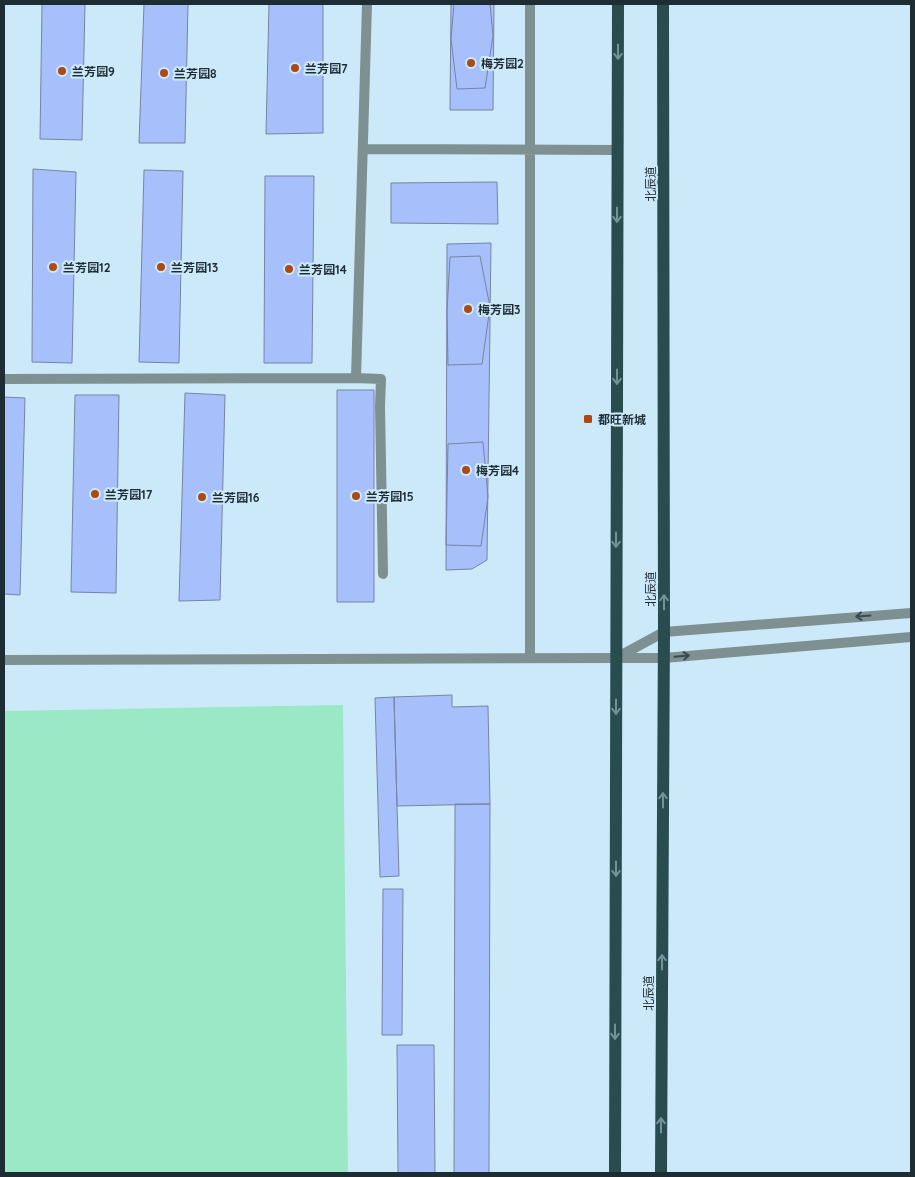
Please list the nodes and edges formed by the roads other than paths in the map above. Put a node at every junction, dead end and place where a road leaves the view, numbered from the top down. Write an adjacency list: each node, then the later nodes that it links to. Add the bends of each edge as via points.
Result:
1 (367, 4): 5 (street)
2 (530, 4): 6 (street)
3 (618, 4): 7 (main road, one-way to 7)
4 (663, 4): 12 (main road, 北辰道, one-way to 4)
5 (363, 149): 6 (street); 8 (street)
6 (530, 149): 7 (street); 14 (street)
7 (618, 150): 15 (main road, one-way to 15)
8 (356, 378): 9 (street); 10 (street, via 381,379)
9 (4, 379)
10 (383, 574)
11 (911, 613): 12 (street, one-way to 12)
12 (664, 632): 15 (street); 16 (main road, 北辰道)
13 (911, 637): 16 (street, one-way to 13)
14 (530, 658): 15 (street); 17 (street)
15 (616, 658): 16 (street); 18 (main road, one-way to 18)
16 (664, 658): 19 (main road, 北辰道, one-way to 16)
17 (4, 660)
18 (615, 1173)
19 (661, 1173)

